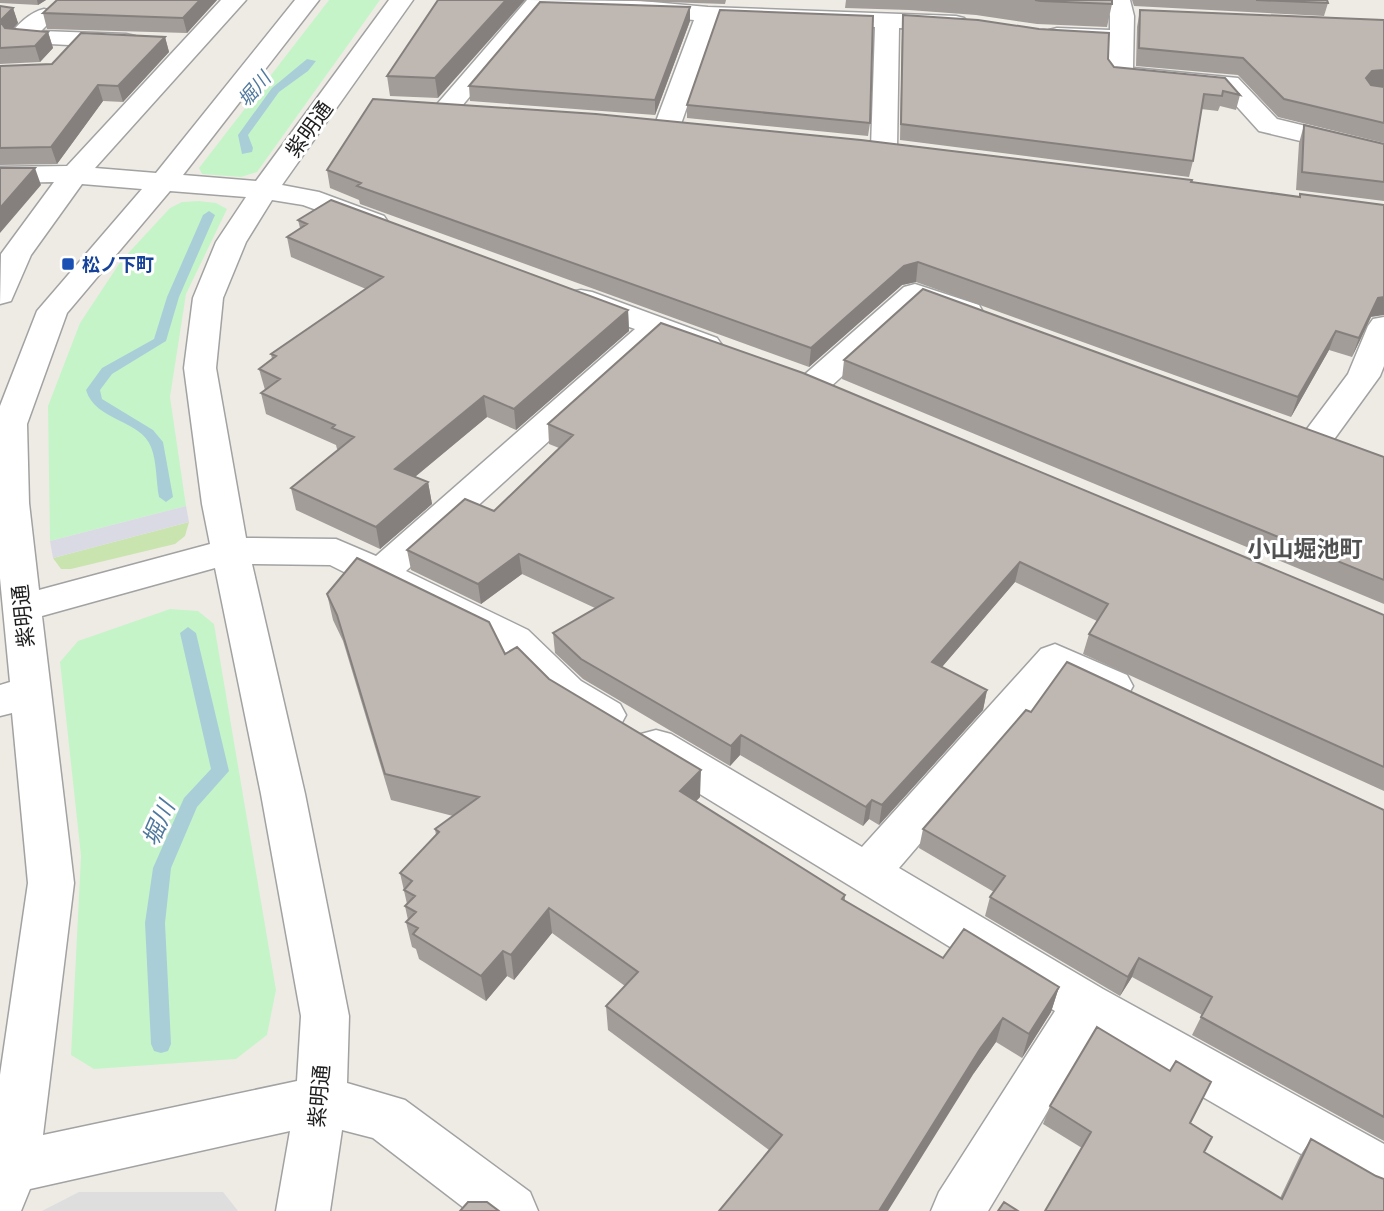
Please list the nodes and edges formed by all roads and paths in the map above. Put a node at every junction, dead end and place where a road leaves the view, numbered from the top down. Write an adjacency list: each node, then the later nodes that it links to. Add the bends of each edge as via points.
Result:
1 (63, 0): 8 (street)
2 (234, 0): 17 (street)
3 (307, 0): 31 (street, 紫明通)
4 (401, 0): 32 (street, 紫明通, via 340,105)
5 (537, 3): 7 (street); 20 (street)
6 (11, 13): 8 (street)
7 (708, 14): 11 (street); 23 (street)
8 (44, 16): 14 (street, via 20,37)
9 (1149, 17): 10 (street)
10 (1120, 18): 13 (street); 28 (street, via 1120,74 1229,83 1268,125)
11 (887, 19): 12 (street); 26 (street)
12 (976, 25)
13 (1037, 34)
14 (78, 39): 15 (street); 18 (street)
15 (143, 41)
16 (169, 42): 17 (street)
17 (195, 43): 30 (street)
18 (56, 64)
19 (420, 107): 20 (street)
20 (447, 108): 21 (street)
21 (475, 110)
22 (641, 122): 23 (street)
23 (668, 124): 24 (street)
24 (695, 127)
25 (857, 145): 26 (street)
26 (884, 148): 27 (street)
27 (912, 151)
28 (1384, 153)
29 (0, 175): 30 (street)
30 (74, 176): 31 (street); 35 (street)
31 (161, 183): 32 (street); 47 (street, 紫明通, via 52,312 10,424 11,503)
32 (264, 190): 34 (street, via 309,198); 45 (street, 紫明通, via 231,242 208,298 200,368 220,504)
33 (0, 225): 35 (street)
34 (399, 231)
35 (32, 232): 37 (street, via 16,254)
36 (553, 289): 40 (street)
37 (0, 295)
38 (993, 321): 43 (street, via 915,293)
39 (1384, 326): 42 (street)
40 (656, 327): 41 (street); 46 (street)
41 (730, 353)
42 (1374, 379): 44 (street, via 1302,436)
43 (816, 384)
44 (1350, 453)
45 (232, 551): 46 (street, via 337,552); 47 (street); 52 (street, 紫明通, via 324,1017)
46 (380, 573): 50 (street, via 514,640 567,692)
47 (22, 608): 48 (street, 紫明通)
48 (15, 696): 54 (street, 紫明通, via 51,883)
49 (1144, 701): 50 (street, via 1055,659)
50 (867, 873): 51 (street)
51 (1086, 1004): 53 (street); 57 (street)
52 (321, 1100): 54 (street); 55 (street, 紫明通); 56 (street, via 387,1117)
53 (1384, 1173)
54 (4, 1181)
55 (303, 1211)
56 (511, 1211)
57 (958, 1211)

